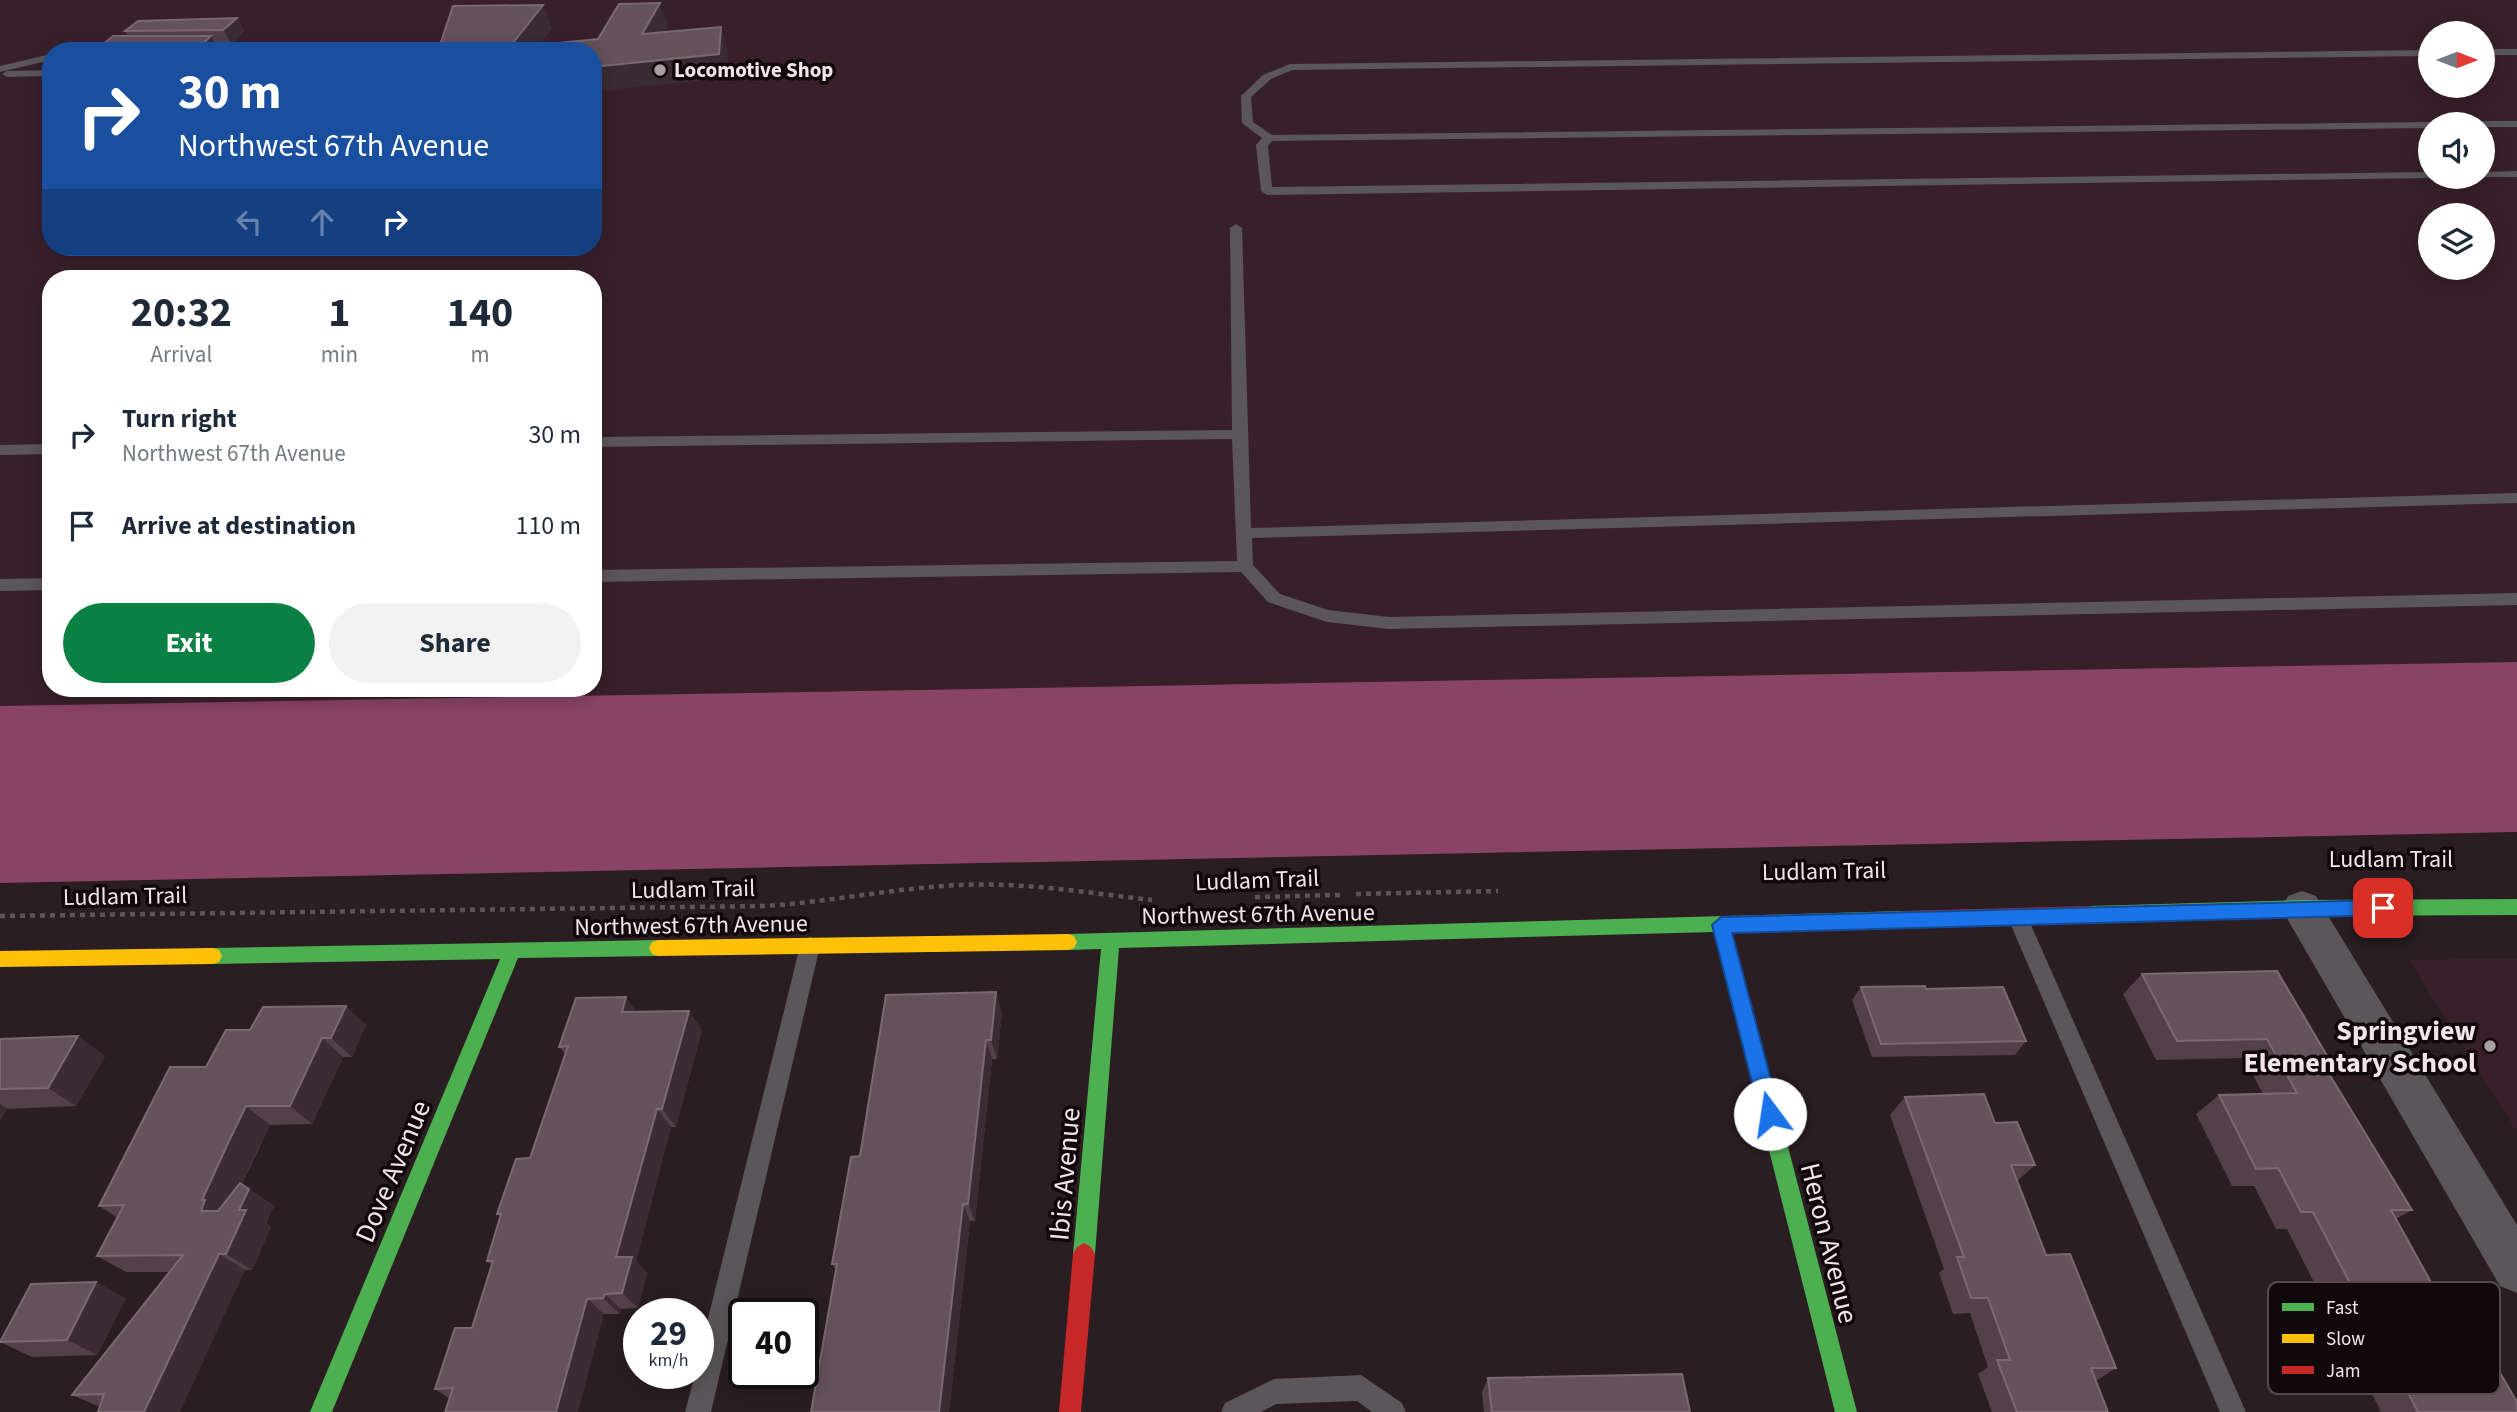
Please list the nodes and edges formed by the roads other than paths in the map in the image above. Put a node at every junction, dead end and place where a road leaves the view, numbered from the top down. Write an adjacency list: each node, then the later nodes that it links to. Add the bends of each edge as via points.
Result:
1 (2517, 51): 2 (lane)
2 (2496, 52)
3 (2418, 53): 10 (lane, via 1290,67 1267,77 1246,96 1248,123)
4 (42, 60): 5 (lane)
5 (0, 72): 6 (lane)
6 (42, 73)
7 (2495, 124): 8 (lane)
8 (2517, 124)
9 (2418, 125): 10 (lane)
10 (1269, 138): 13 (lane, via 1262,145 1267,191)
11 (2495, 174): 12 (lane)
12 (2517, 174)
13 (2418, 175)
14 (1236, 228): 15 (lane)
15 (1239, 434): 16 (lane); 20 (lane)
16 (602, 442)
17 (42, 449): 18 (lane)
18 (0, 450)
19 (2517, 498): 20 (lane)
20 (1244, 533): 21 (lane)
21 (1245, 566): 22 (lane); 25 (lane, via 1274,598 1327,616 1390,623)
22 (602, 576)
23 (42, 584): 24 (lane)
24 (0, 585)
25 (2517, 599)
26 (2517, 907): 27 (street, Northwest 67th Avenue)
27 (2302, 908): 28 (street, Northwest 67th Avenue); 34 (street)
28 (2017, 916): 29 (street, Northwest 67th Avenue); 41 (lane)
29 (1721, 925): 30 (street, Northwest 67th Avenue); 40 (street, Heron Avenue)
30 (1111, 941): 31 (street, Northwest 67th Avenue); 37 (street, Ibis Avenue)
31 (810, 946): 32 (street, Northwest 67th Avenue); 36 (lane)
32 (512, 951): 33 (street, Northwest 67th Avenue); 35 (street, Dove Avenue)
33 (0, 959)
34 (2517, 1269)
35 (321, 1412)
36 (698, 1412)
37 (1070, 1412)
38 (1234, 1412): 39 (lane, via 1274,1392 1361,1388)
39 (1394, 1412)
40 (1846, 1412)
41 (2233, 1412)

